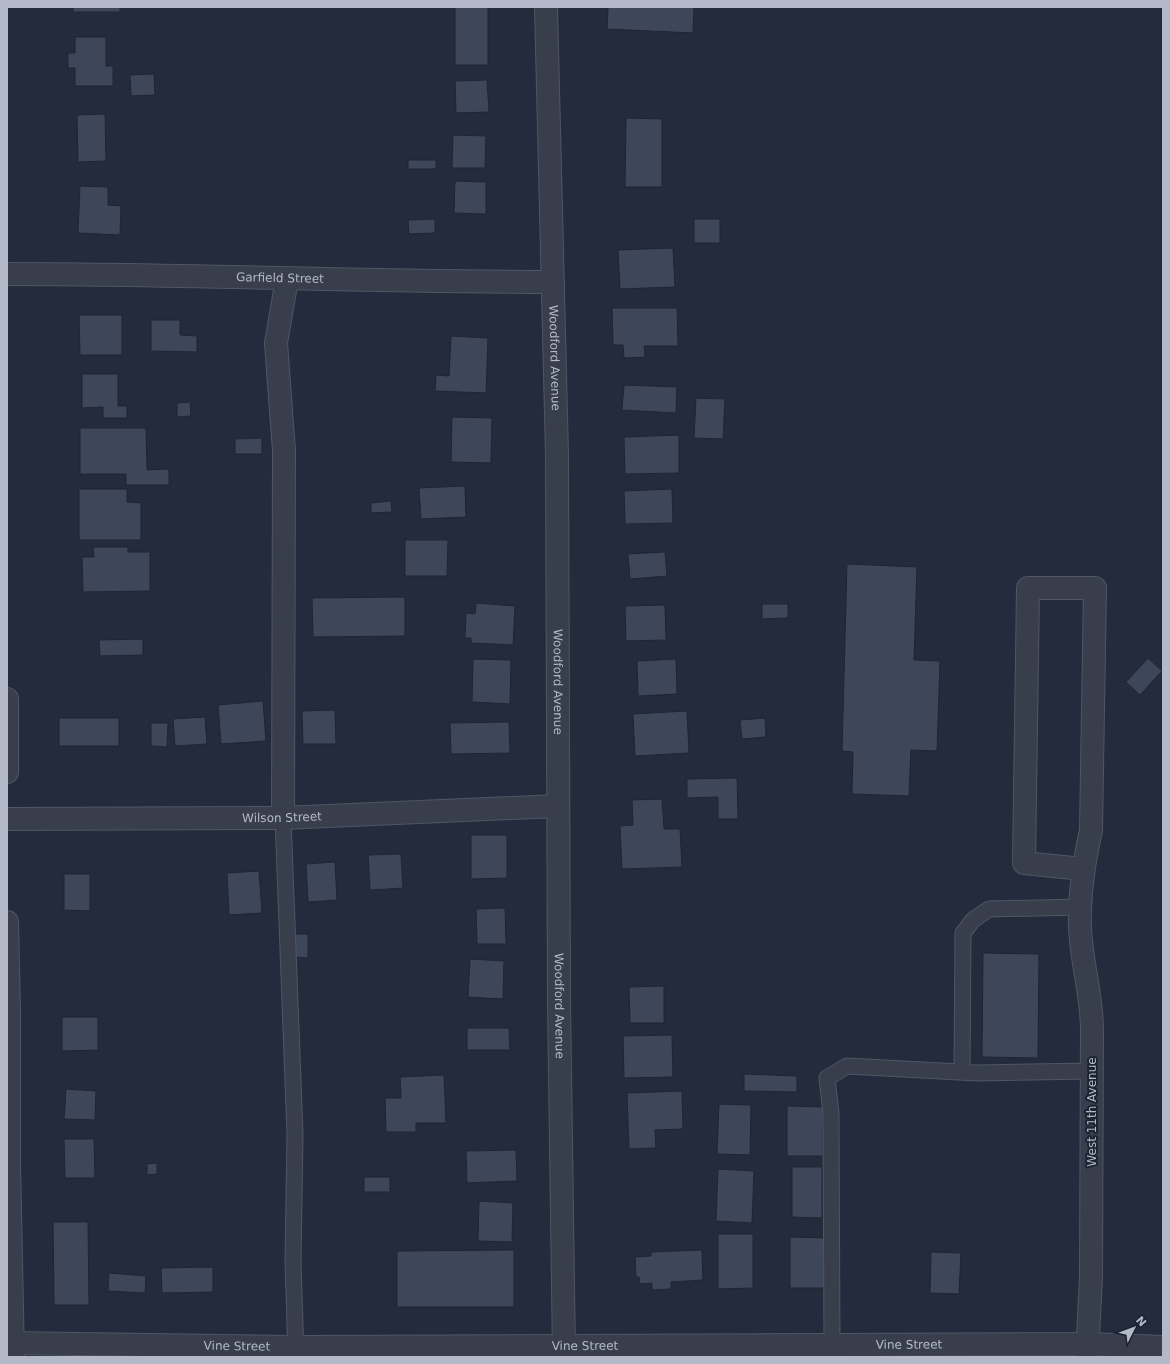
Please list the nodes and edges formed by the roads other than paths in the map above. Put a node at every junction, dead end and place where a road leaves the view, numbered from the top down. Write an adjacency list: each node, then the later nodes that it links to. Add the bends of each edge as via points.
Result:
1 (546, 7): 4 (street, Woodford Avenue)
2 (7, 274): 3 (street, Garfield Street)
3 (287, 279): 4 (street, Garfield Street); 9 (street, via 276,343 284,451)
4 (554, 282): 7 (street, Woodford Avenue, via 557,455)
5 (7, 699): 6 (street)
6 (7, 772)
7 (557, 806): 9 (street, Wilson Street); 19 (street, Woodford Avenue)
8 (7, 818): 9 (street, Wilson Street)
9 (283, 818): 20 (lane, via 295,1134 293,1262)
10 (1083, 869): 10 (street, West 11th Avenue, via 1091,830 1095,588 1028,588 1024,863); 11 (street, West 11th Avenue)
11 (1081, 907): 13 (street, West 11th Avenue, via 1080,927 1092,1009); 14 (lane, via 989,909 973,920 963,933)
12 (7, 922): 17 (street)
13 (1091, 1071): 14 (lane); 18 (street, West 11th Avenue, via 1091,1277)
14 (962, 1072): 15 (lane, via 847,1066 827,1078 831,1113)
15 (832, 1345): 18 (street, Vine Street); 19 (street, Vine Street)
16 (1163, 1347): 18 (street, Vine Street)
17 (11, 1348): 20 (street, Vine Street)
18 (1087, 1350)
19 (564, 1351): 20 (street, Vine Street)
20 (296, 1352)

